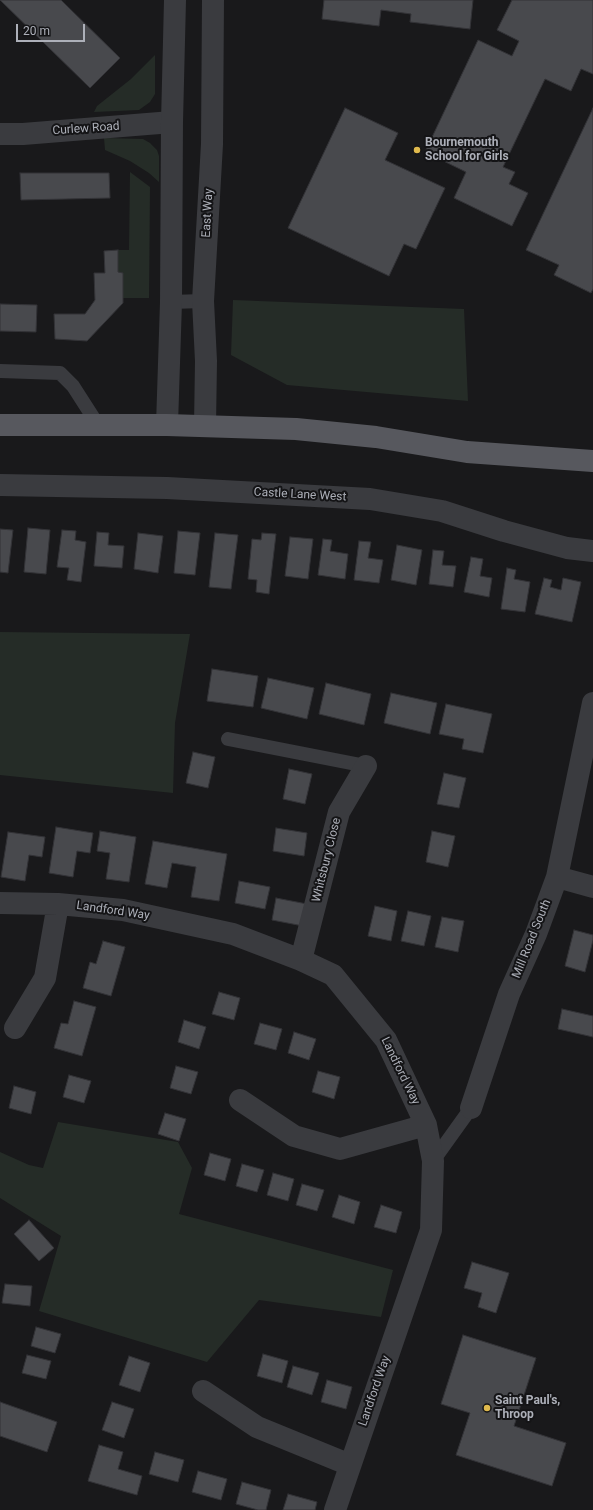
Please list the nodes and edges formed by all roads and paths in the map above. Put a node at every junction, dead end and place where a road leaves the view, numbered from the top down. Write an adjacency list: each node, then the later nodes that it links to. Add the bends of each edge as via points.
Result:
1 (175, 0): 3 (street)
2 (213, 0): 6 (street, East Way, via 212,144)
3 (172, 122): 5 (street, Curlew Road); 7 (street)
4 (0, 125): 5 (lane)
5 (0, 134)
6 (203, 301): 7 (lane); 12 (street, East Way, via 206,361)
7 (171, 302): 11 (street)
8 (0, 371): 10 (lane, via 60,373 73,386)
9 (0, 425): 10 (main road)
10 (98, 425): 11 (main road)
11 (168, 425): 12 (main road)
12 (205, 426): 13 (main road, via 296,429 376,437 468,452)
13 (593, 461)
14 (0, 485): 15 (street, Castle Lane West, via 167,488 370,499 442,511 567,548)
15 (593, 551)
16 (593, 703): 19 (street, Mill Road South)
17 (228, 739): 18 (lane)
18 (366, 766): 23 (street, Whitsbury Close, via 339,812)
19 (556, 877): 20 (street); 26 (street, Mill Road South, via 536,934 509,994)
20 (593, 887)
21 (0, 903): 22 (street, Landford Way)
22 (58, 904): 23 (street, Landford Way, via 123,910 233,934); 24 (street, via 45,978)
23 (301, 960): 27 (street, Landford Way, via 333,975 386,1040)
24 (15, 1028)
25 (240, 1100): 27 (street, via 294,1136 340,1149)
26 (471, 1108): 28 (lane, Mill Road South)
27 (426, 1125): 28 (street, Landford Way)
28 (433, 1161): 30 (street, Landford Way, via 431,1230)
29 (202, 1391): 30 (street, via 257,1427)
30 (350, 1465): 31 (street, Landford Way)
31 (335, 1510)

